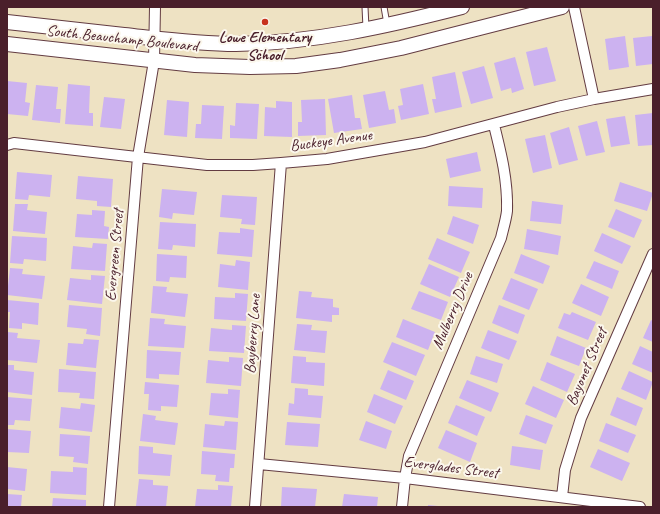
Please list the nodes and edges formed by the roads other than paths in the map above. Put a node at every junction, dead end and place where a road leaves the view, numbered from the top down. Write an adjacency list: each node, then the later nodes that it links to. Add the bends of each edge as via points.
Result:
1 (156, 7): 10 (street, Evergreen Street)
2 (365, 7): 9 (lane)
3 (384, 7): 8 (lane)
4 (462, 7): 8 (street, South Beauchamp Boulevard)
5 (562, 7): 12 (street, South Beauchamp Boulevard, via 401,48 319,63 250,67)
6 (574, 7): 14 (street)
7 (7, 22): 10 (street, South Beauchamp Boulevard)
8 (388, 26): 9 (street, South Beauchamp Boulevard)
9 (366, 30): 10 (street, South Beauchamp Boulevard, via 288,41 251,43)
10 (155, 39): 12 (street, Evergreen Street)
11 (7, 44): 12 (street, South Beauchamp Boulevard)
12 (154, 61): 17 (street, Evergreen Street)
13 (653, 89): 14 (street, Buckeye Avenue)
14 (594, 99): 15 (street, Buckeye Avenue)
15 (494, 124): 18 (street, Buckeye Avenue, via 425,142 327,159); 21 (street, Mulberry Drive, via 503,157 507,187 507,212 501,238 409,456)
16 (7, 145): 17 (street, Buckeye Avenue, via 14,143)
17 (138, 157): 18 (street, Buckeye Avenue, via 207,165); 23 (street, Evergreen Street)
18 (281, 163): 20 (street, Bayberry Lane)
19 (653, 254): 22 (street, Bayonet Street, via 581,418 565,470)
20 (259, 464): 21 (street, Everglades Street); 24 (street, Bayberry Lane)
21 (405, 478): 22 (street, Everglades Street); 25 (street, Mulberry Drive)
22 (562, 497): 26 (street, Everglades Street)
23 (109, 507)
24 (255, 507)
25 (402, 507)
26 (640, 507)

